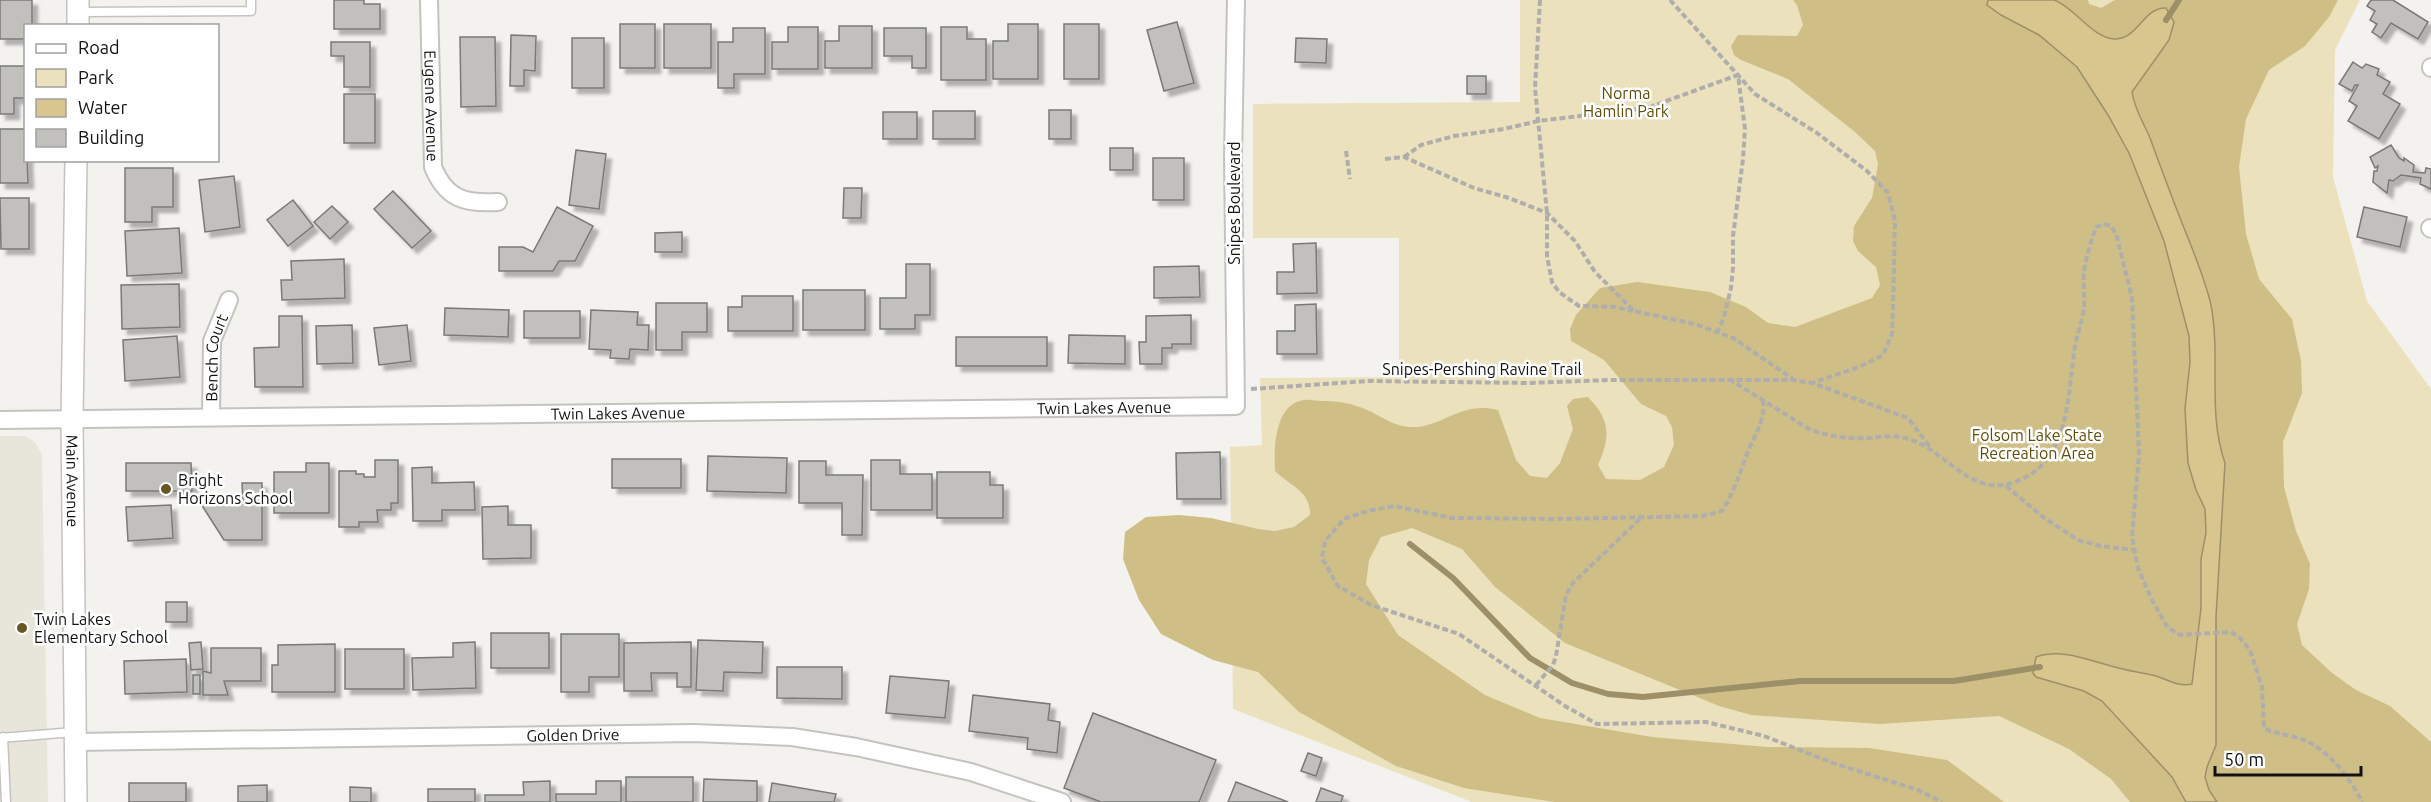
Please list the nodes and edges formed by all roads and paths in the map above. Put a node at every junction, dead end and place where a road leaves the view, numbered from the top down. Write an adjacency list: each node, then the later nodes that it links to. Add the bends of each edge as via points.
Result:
1 (251, 0): 6 (lane, via 251,11)
2 (429, 0): 14 (street, Eugene Avenue, via 433,167 447,192 483,203)
3 (1236, 0): 22 (street, Snipes Boulevard)
4 (1540, 0): 8 (path, via 1535,88)
5 (1670, 0): 7 (path)
6 (78, 12)
7 (1738, 75): 8 (path, via 1647,108); 18 (path, via 1745,129 1743,159 1731,288); 21 (path, via 1755,94 1867,171 1888,193 1895,221 1892,334 1883,355)
8 (1538, 121): 10 (path, via 1454,136 1421,145); 15 (path)
9 (1346, 151): 13 (path)
10 (1404, 157): 11 (path); 15 (path, via 1474,188)
11 (1385, 159)
12 (76, 162): 25 (street, Main Avenue)
13 (1350, 179)
14 (498, 202)
15 (1547, 213): 17 (path, via 1575,241 1595,272); 17 (path, via 1549,269 1559,292 1579,306)
16 (229, 300): 24 (street, Bench Court, via 212,340)
17 (1634, 311): 18 (path, via 1686,321)
18 (1717, 333): 20 (path, via 1733,338)
19 (1729, 379): 20 (path, Snipes-Pershing Ravine Trail); 22 (path, Snipes-Pershing Ravine Trail, via 1368,381); 23 (path, Snipes-Pershing Ravine Trail)
20 (1793, 380): 21 (path, Snipes-Pershing Ravine Trail)
21 (1812, 383): 27 (path, Snipes-Pershing Ravine Trail, via 1908,418)
22 (1236, 398): 24 (street, Twin Lakes Avenue)
23 (1763, 399): 27 (path, Snipes-Pershing Ravine Trail, via 1822,434 1849,439 1898,436); 29 (path, via 1765,408 1756,434 1722,511 1702,516)
24 (211, 417): 25 (street, Twin Lakes Avenue)
25 (72, 418): 26 (street, Twin Lakes Avenue); 32 (street, Main Avenue)
26 (0, 420)
27 (1930, 447): 28 (path, Snipes-Pershing Ravine Trail, via 1965,475)
28 (2005, 486): 30 (path, via 2043,518 2078,540); 30 (path, via 2029,477 2046,462 2060,436 2084,308 2084,271 2090,246 2096,227 2111,226 2132,297 2139,454 2132,537)
29 (1642, 517): 31 (path, via 1566,595 1556,656); 31 (path, via 1452,518 1394,506 1344,519 1330,533 1322,558 1338,586 1371,605 1459,634)
30 (2135, 550): 38 (path, via 2138,568 2168,628 2180,635 2231,632 2240,637 2256,662 2264,728 2313,744 2332,760)
31 (1536, 685): 37 (path, via 1597,724 1706,722 1764,736)
32 (75, 737): 33 (lane); 35 (street, Main Avenue); 36 (street, Golden Drive, via 694,733 792,736 914,758)
33 (1, 738): 34 (lane)
34 (6, 802)
35 (76, 802)
36 (1062, 802)
37 (1942, 802)
38 (2362, 802)

